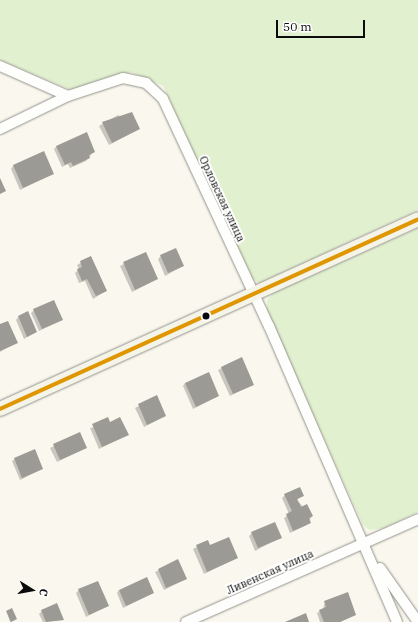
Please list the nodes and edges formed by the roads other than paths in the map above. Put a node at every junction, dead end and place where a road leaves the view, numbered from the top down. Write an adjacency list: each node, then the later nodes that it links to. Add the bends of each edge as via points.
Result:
1 (0, 66): 2 (street)
2 (68, 96): 3 (street, Орловская улица); 5 (street, Орловская улица, via 123,78 146,83 169,111)
3 (0, 129)
4 (418, 219): 5 (street)
5 (254, 296): 6 (street); 8 (street, Орловская улица)
6 (0, 409)
7 (418, 519): 8 (street, Ливенская улица)
8 (364, 543): 9 (street, Ливенская улица); 10 (street); 11 (street)
9 (186, 622)
10 (397, 622)
11 (418, 622)

